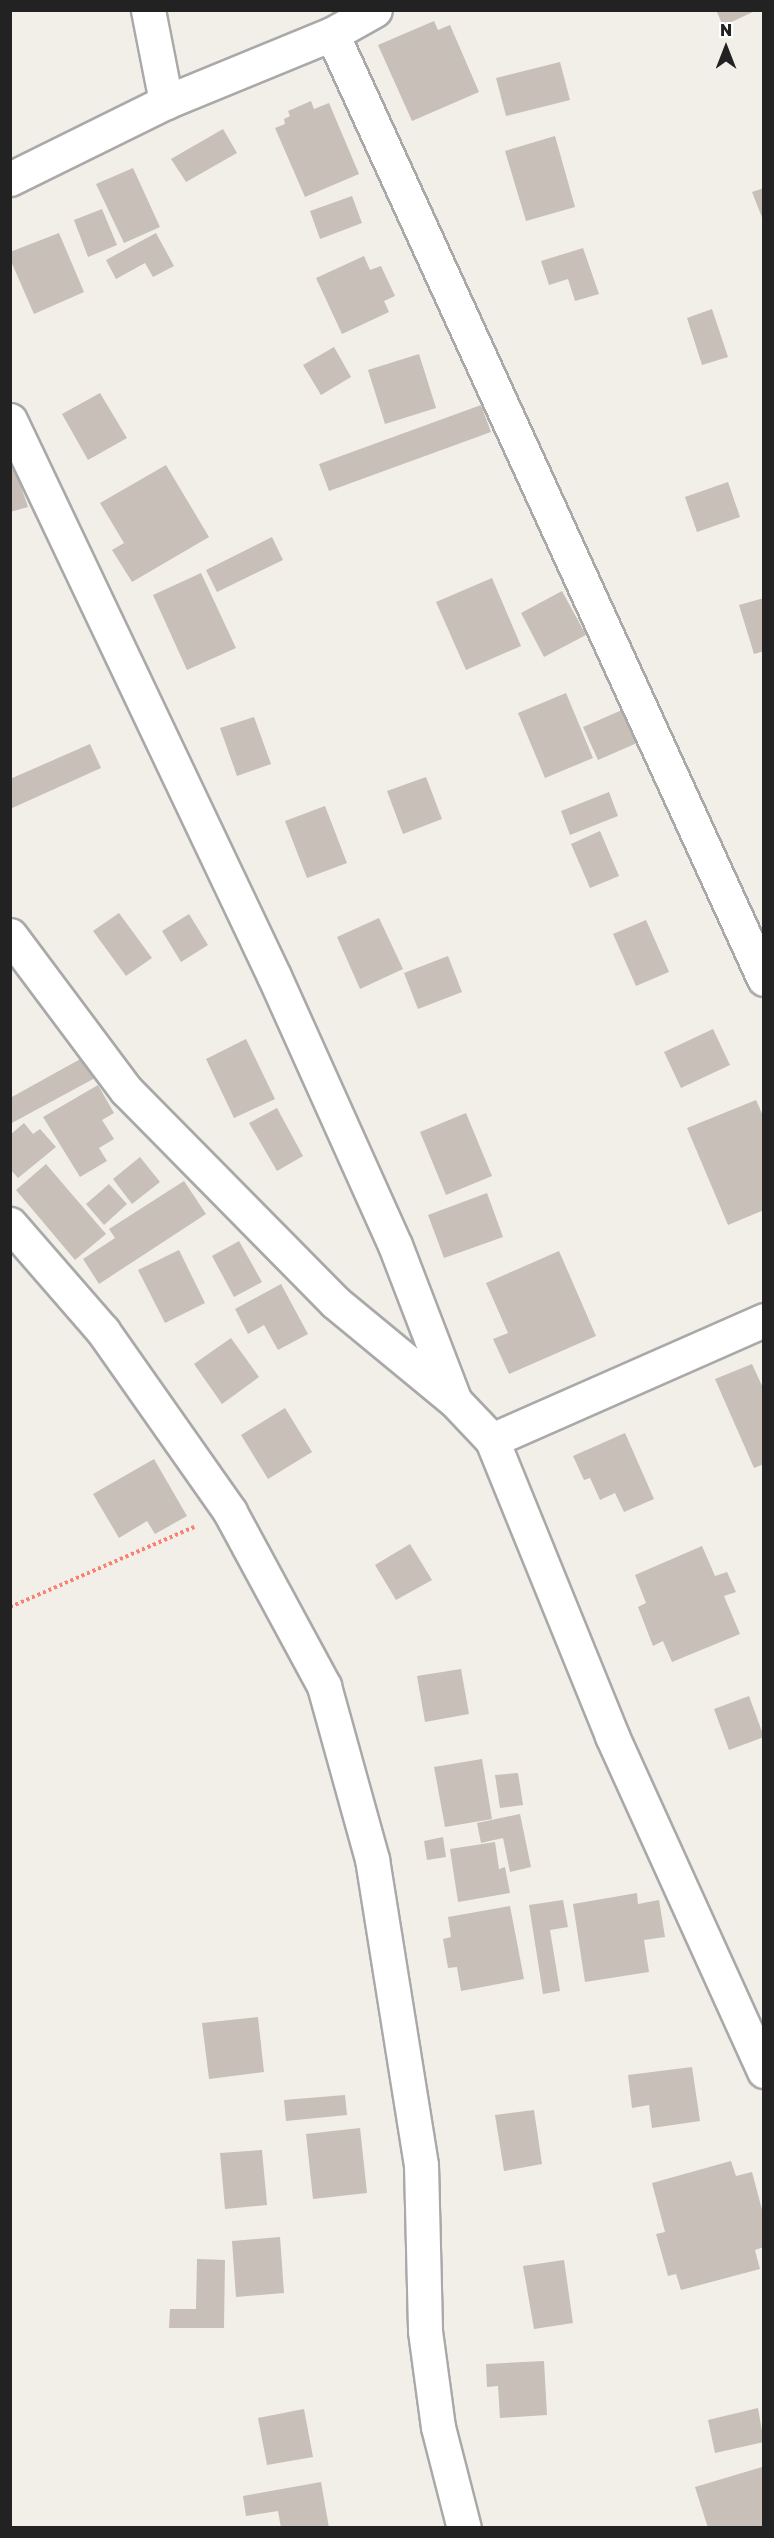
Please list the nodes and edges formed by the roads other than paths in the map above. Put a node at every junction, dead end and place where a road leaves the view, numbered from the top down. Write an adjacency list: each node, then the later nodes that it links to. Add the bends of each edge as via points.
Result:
1 (148, 10): 4 (street)
2 (375, 10): 3 (street)
3 (332, 34): 4 (street); 8 (street)
4 (166, 102): 5 (street)
5 (10, 179)
6 (10, 420): 11 (street, via 274,976 395,1245)
7 (10, 935): 11 (street, via 126,1090 335,1302)
8 (764, 979)
9 (10, 1224): 14 (street, via 103,1331 230,1512 324,1686 372,1859 421,2165 425,2331 438,2427)
10 (764, 1320): 12 (street)
11 (454, 1400): 12 (street)
12 (492, 1440): 13 (street, via 612,1736)
13 (764, 2071)
14 (464, 2528)

